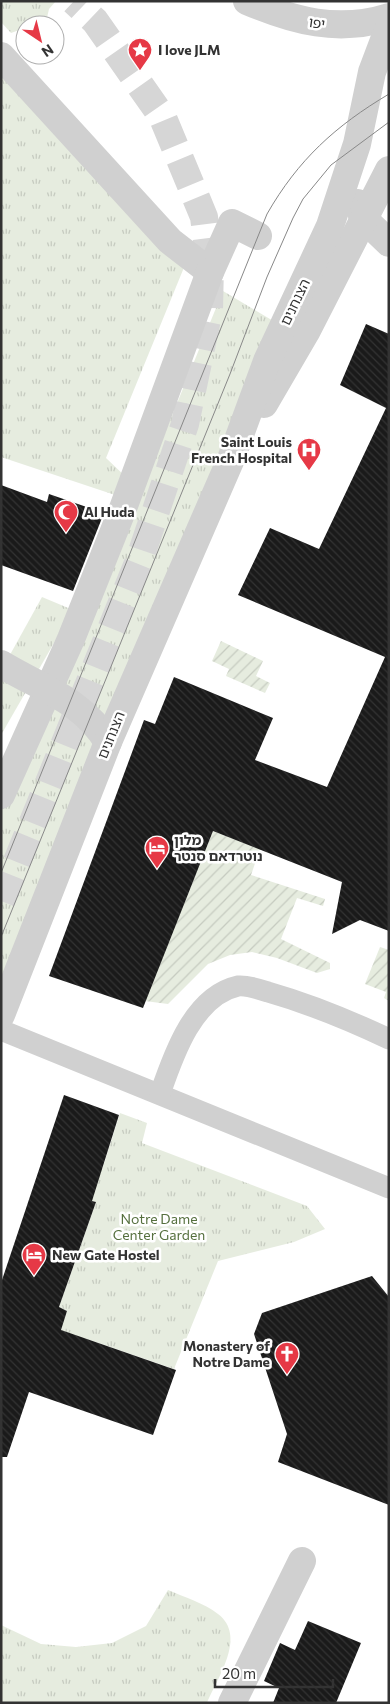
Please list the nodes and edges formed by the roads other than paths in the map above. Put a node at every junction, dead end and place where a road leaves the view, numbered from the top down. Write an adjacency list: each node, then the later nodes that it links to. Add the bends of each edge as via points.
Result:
1 (247, 1): 2 (street, יפו, via 294,19 323,25 359,25)
2 (389, 17)
3 (389, 27): 5 (street, via 372,72)
4 (1, 56): 10 (street, via 164,234)
5 (357, 144): 7 (street, via 358,201); 11 (street, הצנחנים, via 330,226 267,361)
6 (389, 170): 7 (street, הצנחנים)
7 (363, 218): 9 (street); 11 (street, הצנחנים, via 306,332)
8 (258, 236): 10 (street, via 232,223)
9 (389, 243)
10 (210, 272): 13 (street, via 122,511)
11 (231, 459): 14 (street, הצנחנים)
12 (1, 664): 13 (street)
13 (49, 689): 14 (street, via 91,718); 15 (street)
14 (108, 742): 16 (street, הצנחנים)
15 (1, 795)
16 (1, 1015)
17 (1, 1030): 19 (lane)
18 (389, 1039): 19 (lane, via 302,1001 239,986 220,994 195,1019 171,1062)
19 (160, 1094): 20 (lane)
20 (389, 1188)
21 (302, 1561): 22 (street)
22 (232, 1703)

